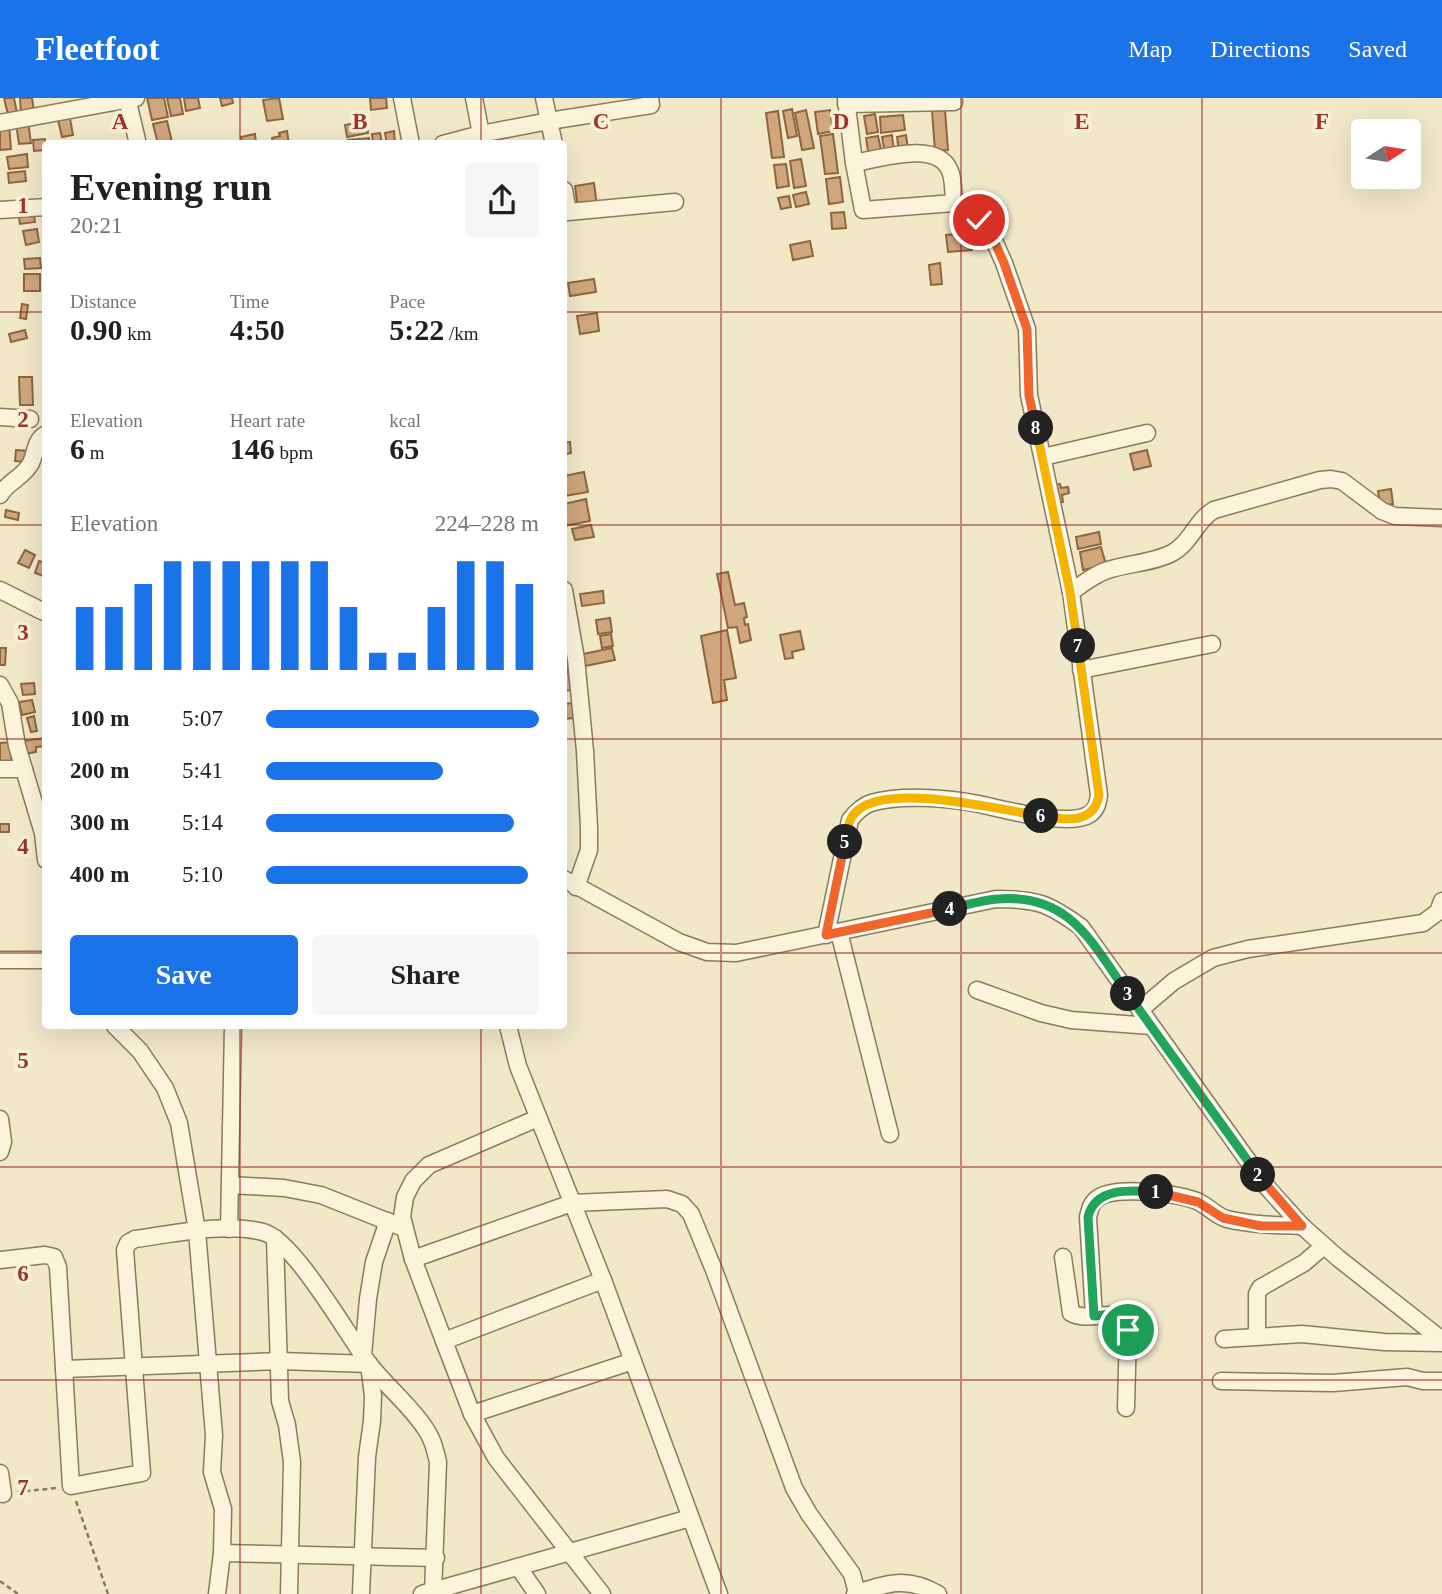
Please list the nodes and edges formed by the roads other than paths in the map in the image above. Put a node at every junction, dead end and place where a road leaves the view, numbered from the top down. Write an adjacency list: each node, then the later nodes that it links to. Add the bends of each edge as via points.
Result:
1 (402, 98): 12 (street)
2 (474, 98): 10 (street)
3 (544, 98): 8 (street)
4 (650, 98): 8 (street, via 651,105)
5 (130, 99): 9 (street); 11 (street)
6 (846, 101): 7 (street); 15 (street)
7 (954, 102)
8 (549, 121): 10 (street); 14 (street)
9 (0, 123)
10 (481, 134): 13 (street)
11 (137, 140)
12 (410, 140)
13 (458, 140)
14 (553, 140)
15 (854, 163): 17 (street, via 909,153 942,158 951,171); 17 (street, via 863,210)
16 (676, 202): 18 (street, via 568,212)
17 (954, 204): 25 (street, via 979,220 992,236 1019,302 1027,329 1029,396)
18 (567, 206)
19 (42, 207): 20 (street)
20 (0, 210)
21 (0, 417): 22 (street)
22 (30, 419)
23 (1147, 433): 25 (street)
24 (42, 437): 26 (street, via 25,471)
25 (1043, 457): 29 (street)
26 (0, 495)
27 (1442, 518): 29 (street, via 1395,516 1374,507 1342,481 1320,480 1214,510 1175,551 1108,570)
28 (0, 590): 30 (street)
29 (1070, 592): 33 (street)
30 (42, 606)
31 (567, 607): 39 (street, via 576,659 589,828 589,850)
32 (1212, 644): 33 (street)
33 (1081, 670): 41 (street, via 1099,795 1090,814 1051,818 939,800 869,803 850,820)
34 (0, 685): 36 (street, via 10,703)
35 (0, 769): 36 (street)
36 (24, 769): 37 (street)
37 (39, 788): 38 (street)
38 (42, 822)
39 (570, 883): 41 (street, via 678,942 707,952 736,953)
40 (1442, 901): 45 (street, via 1438,912 1423,923 1213,958 1174,981)
41 (833, 934): 45 (street, via 996,899 1028,899 1055,908 1081,927); 52 (street)
42 (0, 960): 43 (street)
43 (42, 960)
44 (977, 990): 46 (street, via 1071,1020)
45 (1140, 1010): 46 (street)
46 (1151, 1026): 57 (street, via 1266,1186)
47 (118, 1029): 60 (street, via 140,1051 173,1106)
48 (233, 1029): 54 (street)
49 (509, 1029): 50 (street)
50 (538, 1118): 55 (street); 58 (street, via 429,1165 405,1197)
51 (0, 1119): 53 (street)
52 (890, 1134)
53 (0, 1152)
54 (230, 1185): 56 (street, via 321,1195); 59 (street)
55 (572, 1203): 64 (street); 66 (street); 98 (street, via 667,1199 682,1204 691,1214 794,1488 852,1574)
56 (388, 1221): 58 (street); 72 (street, via 368,1299)
57 (1302, 1226): 62 (street); 67 (street, via 1261,1226 1223,1218 1198,1202 1166,1193 1098,1197 1088,1217)
58 (404, 1228): 64 (street)
59 (229, 1229): 60 (street); 61 (street, via 263,1232)
60 (197, 1231): 75 (street); 76 (street, via 128,1243)
61 (275, 1238): 72 (street, via 341,1319); 73 (street)
62 (1324, 1245): 68 (street, via 1304,1263 1260,1288); 71 (street)
63 (1062, 1257): 67 (street, via 1071,1313)
64 (413, 1259): 70 (street)
65 (0, 1261): 77 (street, via 54,1257)
66 (603, 1280): 70 (street); 74 (street)
67 (1094, 1316): 80 (street, via 1120,1316 1128,1330)
68 (1257, 1336): 69 (street); 71 (street)
69 (1224, 1339)
70 (444, 1341): 81 (street)
71 (1442, 1341)
72 (366, 1359): 73 (street); 88 (street, via 373,1396); 89 (street, via 425,1427 434,1444 438,1462)
73 (280, 1361): 75 (street); 87 (street, via 280,1401 292,1462)
74 (633, 1361): 81 (street); 84 (street)
75 (208, 1364): 76 (street); 86 (street, via 215,1450 212,1472 223,1509)
76 (134, 1367): 77 (street); 77 (street, via 142,1473 71,1486)
77 (64, 1369)
78 (1221, 1381): 79 (street, via 1333,1383 1407,1377)
79 (1442, 1381)
80 (1126, 1408)
81 (472, 1414): 85 (street, via 496,1458)
82 (0, 1473): 83 (street)
83 (3, 1493)
84 (690, 1518): 85 (street); 97 (street)
85 (571, 1552): 90 (street); 96 (street)
86 (222, 1553): 87 (street); 92 (street)
87 (289, 1554): 88 (street); 93 (street)
88 (363, 1554): 89 (street); 94 (street)
89 (436, 1558): 91 (street)
90 (519, 1568): 91 (street); 95 (street)
91 (429, 1593)
92 (217, 1594)
93 (289, 1594)
94 (361, 1594)
95 (537, 1594)
96 (602, 1594)
97 (719, 1594)
98 (856, 1594): 99 (street, via 910,1582)
99 (938, 1594)

